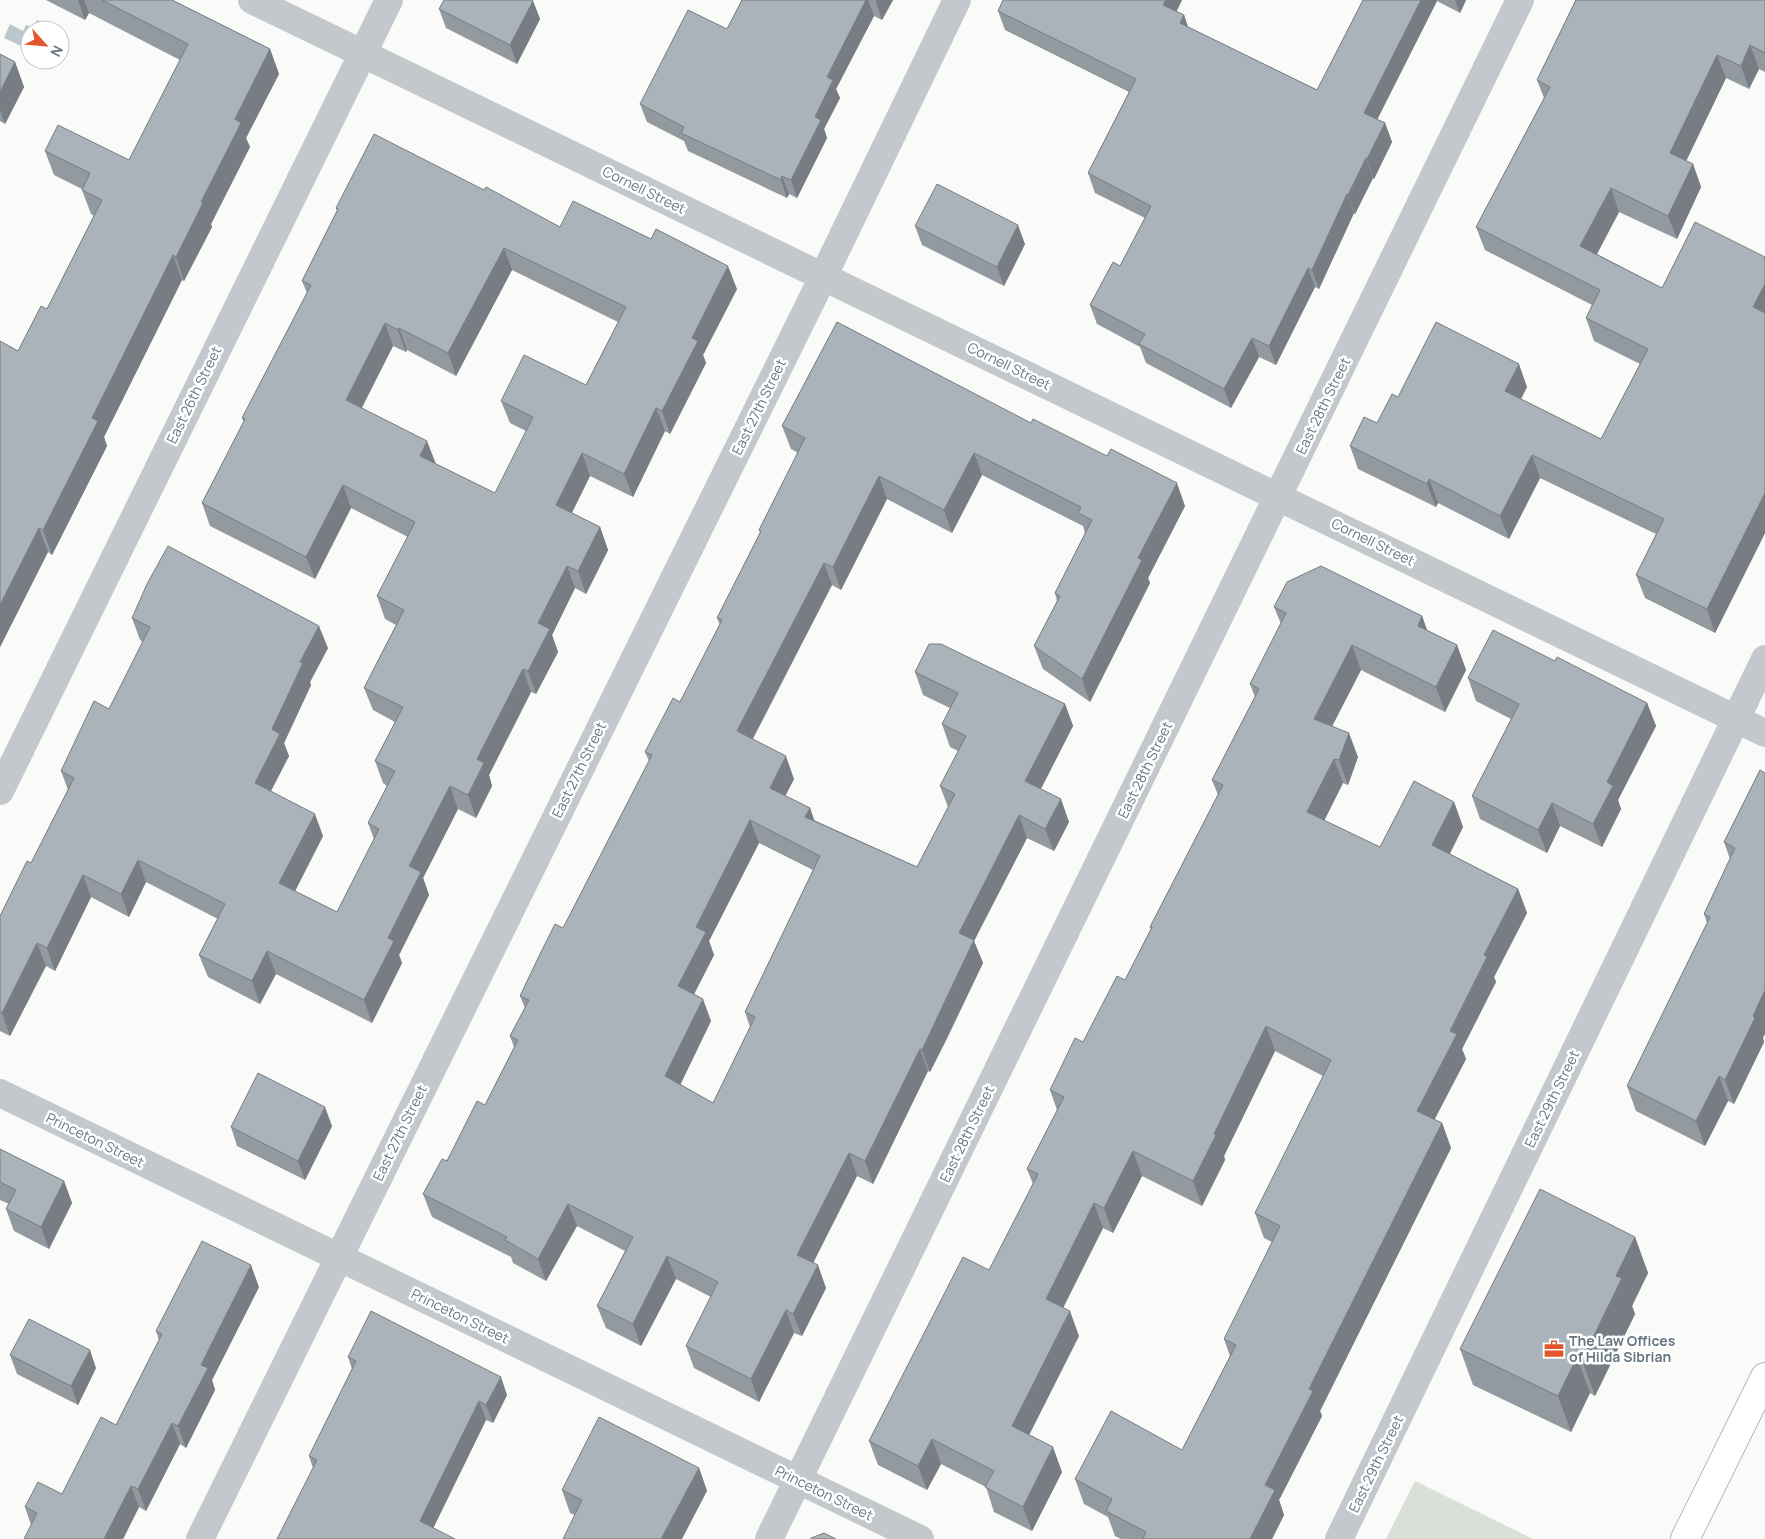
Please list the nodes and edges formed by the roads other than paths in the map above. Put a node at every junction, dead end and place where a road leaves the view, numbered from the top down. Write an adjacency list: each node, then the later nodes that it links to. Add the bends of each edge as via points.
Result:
1 (252, 0): 5 (street, Cornell Street)
2 (389, 0): 5 (street, East 26th Street)
3 (958, 0): 6 (street, East 27th Street)
4 (1520, 0): 7 (street, East 28th Street)
5 (362, 54): 6 (street, Cornell Street); 11 (street, East 26th Street)
6 (823, 277): 7 (street, Cornell Street); 13 (street, East 27th Street)
7 (1279, 496): 9 (street, Cornell Street); 15 (street, East 28th Street)
8 (1765, 659): 9 (street, East 29th Street)
9 (1736, 719): 10 (street, Cornell Street); 19 (street, East 29th Street)
10 (1765, 733)
11 (0, 791)
12 (0, 1093): 13 (street, Princeton Street)
13 (338, 1258): 15 (street, Princeton Street); 16 (street, East 27th Street)
14 (1765, 1377): 20 (main road)
15 (798, 1480): 17 (street, East 28th Street); 18 (street, Princeton Street)
16 (200, 1539)
17 (768, 1539)
18 (920, 1539)
19 (1339, 1539)
20 (1686, 1539)

